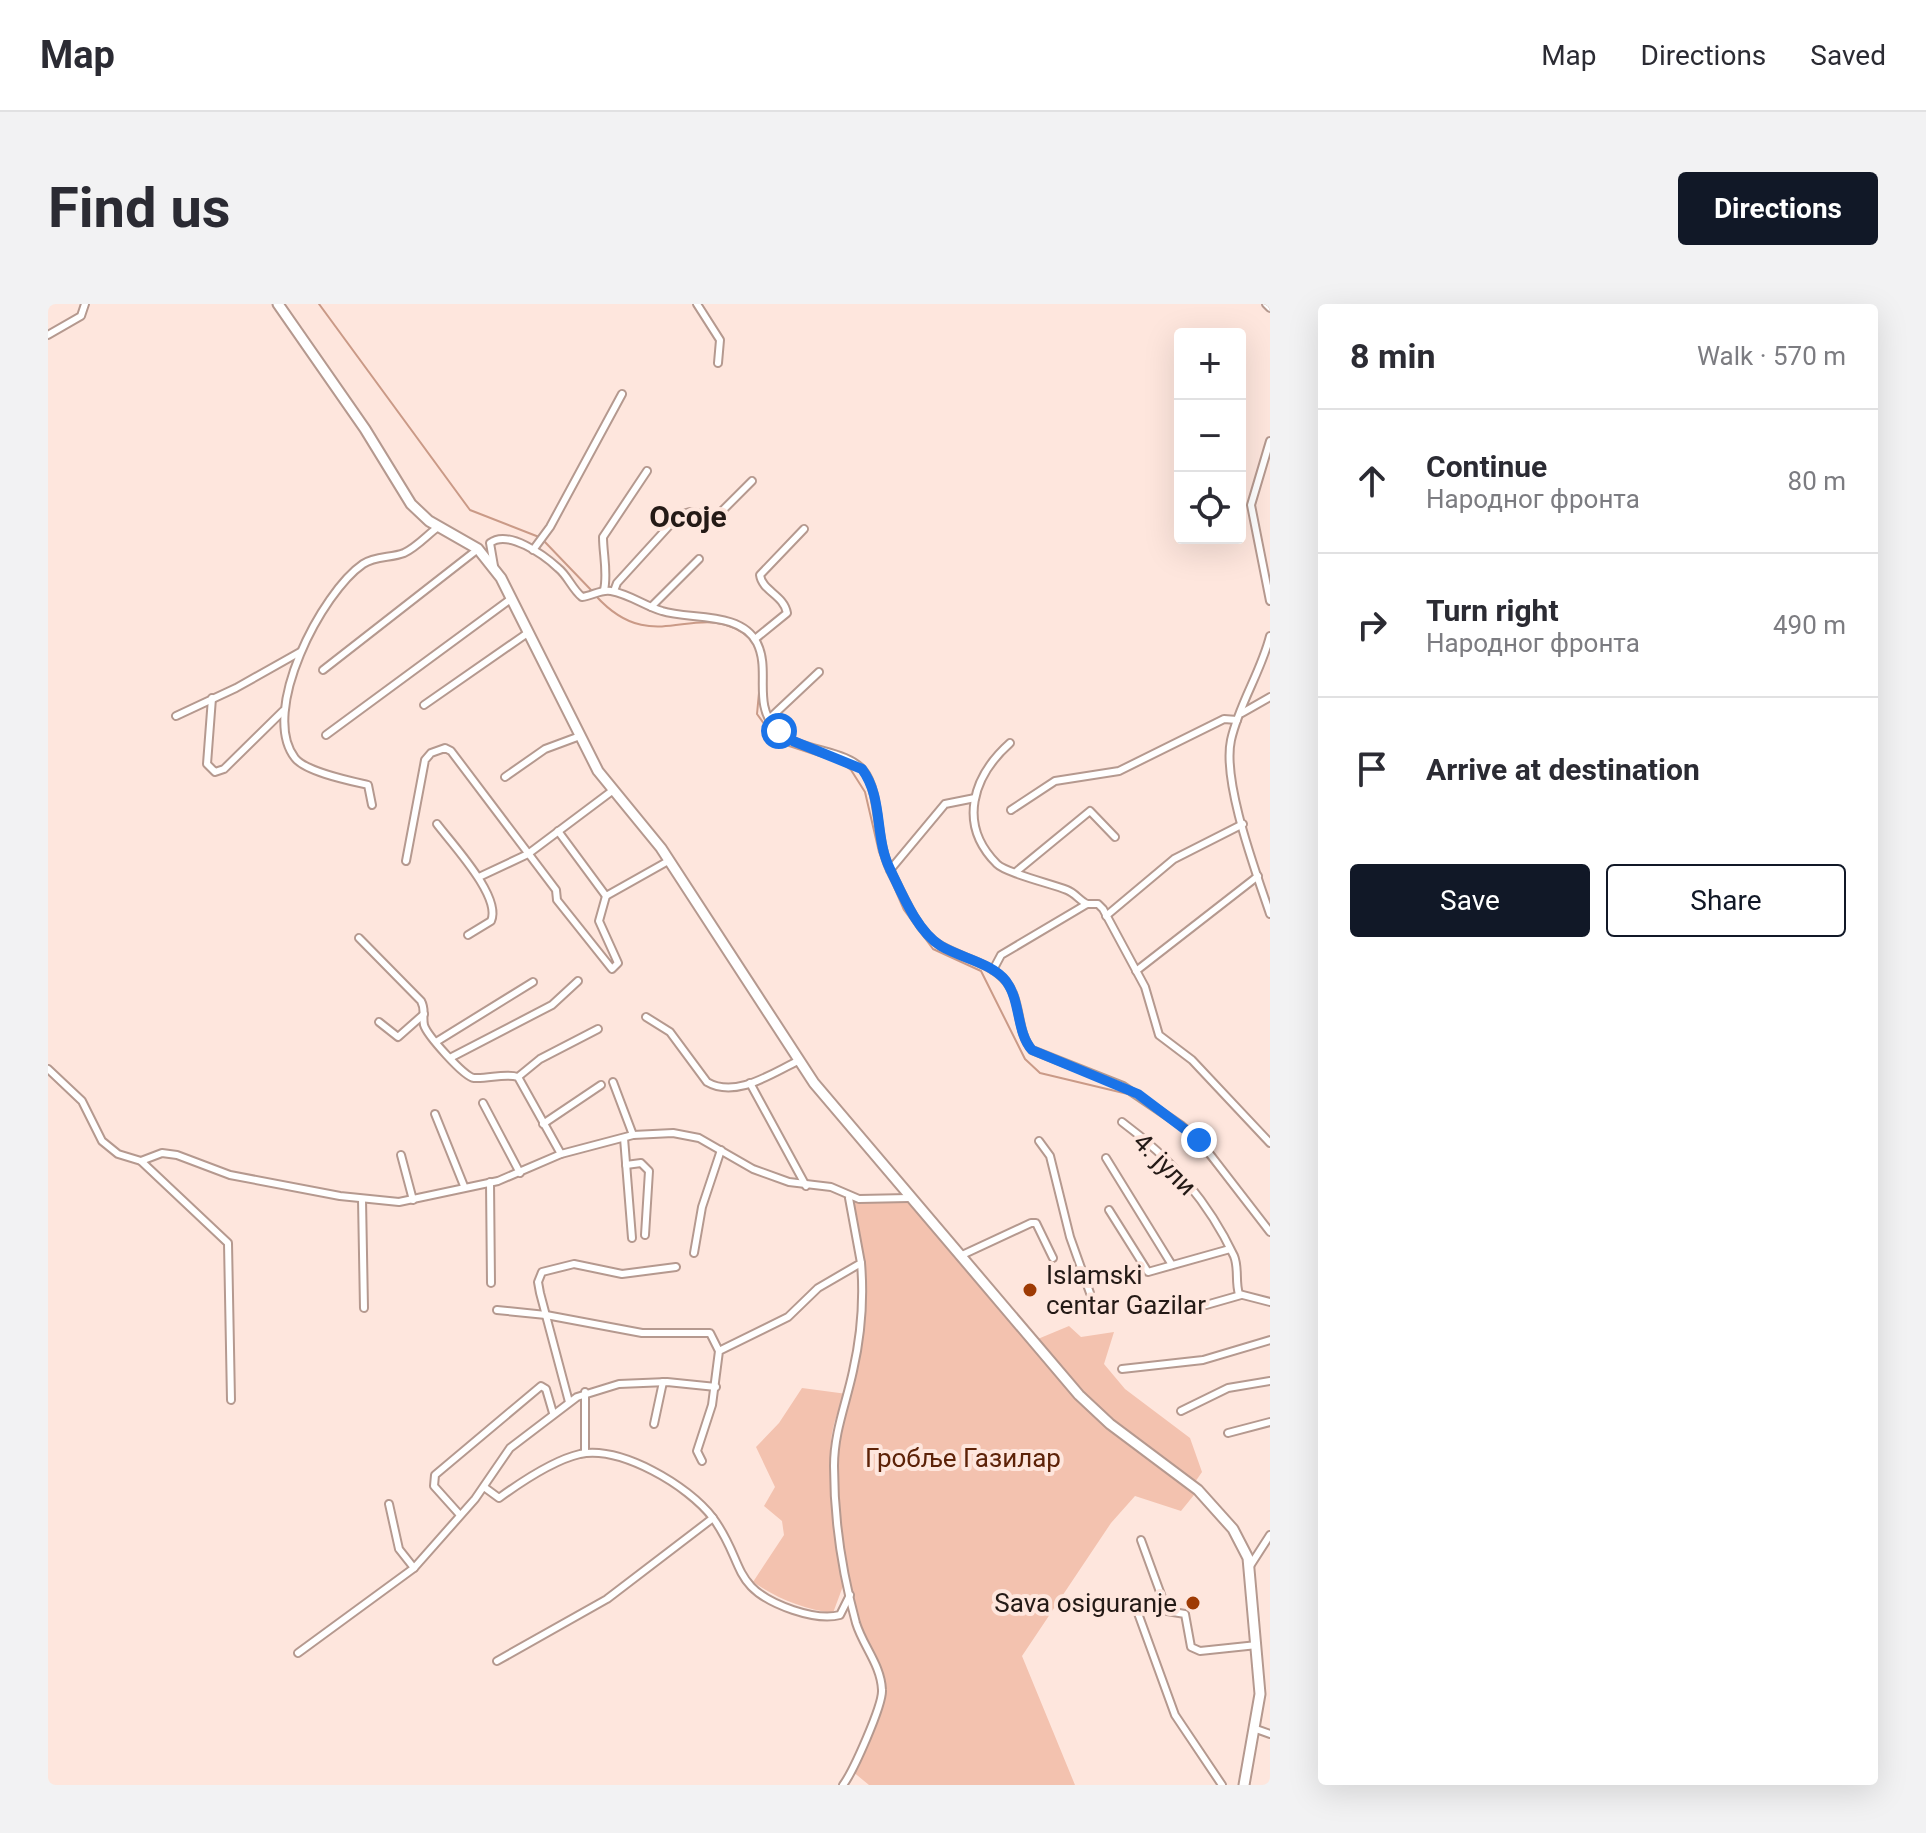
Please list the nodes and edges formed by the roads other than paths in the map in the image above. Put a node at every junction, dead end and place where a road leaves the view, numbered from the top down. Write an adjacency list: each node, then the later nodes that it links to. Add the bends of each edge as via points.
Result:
1 (85, 304): 4 (street, via 81,316)
2 (278, 304): 10 (main road, via 403,493)
3 (697, 304): 5 (street, via 720,340)
4 (48, 335)
5 (718, 363)
6 (622, 394): 13 (street)
7 (1270, 441): 19 (street, via 1251,505)
8 (647, 471): 16 (street, via 603,537)
9 (752, 481): 17 (street, via 717,516 679,515)
10 (438, 527): 12 (main road); 24 (street, via 408,551 363,564)
11 (804, 529): 23 (street, via 760,575 787,613)
12 (478, 549): 15 (main road); 25 (street)
13 (533, 550): 15 (street, via 493,540); 16 (street, via 557,566 579,595 586,598)
14 (699, 559): 20 (street)
15 (493, 567): 18 (main road)
16 (602, 591): 17 (street)
17 (614, 591): 20 (street)
18 (512, 598): 21 (main road); 34 (street)
19 (1270, 601)
20 (651, 607): 23 (street, via 730,622)
21 (529, 632): 29 (street); 35 (main road)
22 (1270, 636): 33 (street)
23 (755, 639): 32 (street)
24 (300, 652): 28 (street); 30 (street)
25 (323, 670)
26 (819, 672): 32 (street)
27 (1270, 697): 33 (street, via 1254,703)
28 (212, 698): 30 (street, via 207,764 215,772); 31 (street)
29 (424, 705)
30 (283, 711): 40 (street, via 293,756 305,767 368,785)
31 (176, 716)
32 (769, 719): 49 (street, via 786,738 862,769 874,796 881,849)
33 (1238, 719): 41 (street, via 1224,719 1119,771 1055,781); 43 (street, via 1230,762)
34 (326, 735)
35 (580, 736): 37 (street, via 545,749); 38 (main road)
36 (1010, 743): 39 (street, via 988,764)
37 (505, 777)
38 (612, 791): 44 (street); 47 (main road)
39 (975, 798): 49 (street, via 945,804); 50 (street, via 980,838 997,863)
40 (372, 805)
41 (1011, 810)
42 (437, 824): 52 (street)
43 (1243, 824): 51 (street); 56 (street, via 1174,859)
44 (558, 831): 46 (street); 53 (street)
45 (1115, 837): 50 (street, via 1090,811)
46 (528, 854): 48 (street, via 445,748 425,760); 52 (street); 53 (street, via 612,969 618,963 616,951 599,921)
47 (670, 860): 53 (street); 69 (main road)
48 (406, 861)
49 (890, 870): 59 (street, via 934,940)
50 (1017, 871): 54 (street, via 1070,891)
51 (1258, 876): 55 (street); 60 (street)
52 (479, 877): 57 (street, via 494,914)
53 (606, 896)
54 (1087, 904): 56 (street, via 1101,906); 59 (street, via 1001,955)
55 (1270, 914)
56 (1106, 916): 60 (street)
57 (468, 935)
58 (359, 938): 63 (street, via 421,1001)
59 (993, 970): 98 (street, via 1013,994 1032,1050 1123,1086 1173,1119 1199,1140)
60 (1136, 971): 82 (street, via 1159,1035 1192,1060)
61 (578, 981): 68 (street, via 552,1005)
62 (533, 982): 67 (street)
63 (424, 1014): 65 (street, via 398,1037); 67 (street)
64 (646, 1017): 73 (street, via 670,1032 709,1084 729,1088)
65 (379, 1022)
66 (598, 1029): 71 (street, via 540,1059)
67 (436, 1042): 68 (street)
68 (450, 1058): 71 (street, via 471,1078)
69 (798, 1061): 73 (street); 94 (main road)
70 (48, 1069): 87 (street, via 82,1101 102,1141 118,1154)
71 (518, 1077): 78 (street)
72 (613, 1082): 79 (street)
73 (750, 1083): 92 (street)
74 (601, 1085): 78 (street)
75 (483, 1103): 89 (street)
76 (435, 1114): 91 (street)
77 (1122, 1122): 101 (street, 4. јули, via 1178,1170)
78 (543, 1124): 84 (street)
79 (633, 1135): 80 (street); 83 (street, via 680,1134)
80 (624, 1138): 84 (street); 88 (street)
81 (1039, 1141): 109 (street, via 1050,1156)
82 (1270, 1143)
83 (721, 1150): 92 (street, via 761,1173); 102 (street)
84 (561, 1154): 89 (street)
85 (401, 1155): 96 (street)
86 (1106, 1158): 106 (street, 4. јули)
87 (141, 1161): 95 (street, via 162,1153 177,1155 230,1175); 123 (street, via 228,1243)
88 (626, 1165): 99 (street, via 641,1163 649,1171); 100 (street)
89 (520, 1173): 90 (street)
90 (490, 1182): 91 (street); 108 (street)
91 (464, 1186): 96 (street)
92 (806, 1186): 93 (street, via 831,1187)
93 (849, 1198): 94 (street); 105 (street)
94 (909, 1198): 103 (main road)
95 (362, 1199): 96 (street); 112 (street)
96 (413, 1200)
97 (1109, 1210): 106 (street, via 1145,1270)
98 (1270, 1232)
99 (645, 1235)
100 (632, 1238)
101 (1230, 1249): 106 (street); 110 (street, 4. јули)
102 (694, 1253)
103 (960, 1256): 104 (street, via 1036,1223); 138 (main road, via 1091,1407 1214,1506 1240,1540)
104 (1053, 1258)
105 (861, 1263): 117 (street, via 818,1288 788,1317); 140 (street, via 856,1356 834,1450 837,1523)
106 (1172, 1265)
107 (676, 1267): 115 (street, via 622,1274 574,1264 550,1268 538,1282)
108 (491, 1283)
109 (1090, 1293)
110 (1241, 1295): 111 (street); 114 (street, via 1206,1305)
111 (1270, 1302)
112 (364, 1308)
113 (497, 1310): 115 (street)
114 (1131, 1311)
115 (546, 1315): 117 (street, via 642,1333 710,1333); 124 (street)
116 (1270, 1340): 118 (street, via 1190,1363)
117 (719, 1351): 121 (street)
118 (1122, 1369)
119 (1270, 1381): 125 (street, via 1228,1388)
120 (663, 1382): 121 (street); 122 (street); 128 (street)
121 (716, 1387): 131 (street, via 697,1451)
122 (585, 1392): 124 (street); 130 (street)
123 (231, 1400)
124 (569, 1402): 126 (street)
125 (1181, 1411)
126 (553, 1413): 132 (street, via 510,1448); 134 (street, via 541,1386 435,1475 434,1486)
127 (1270, 1422): 129 (street)
128 (654, 1424)
129 (1228, 1433)
130 (585, 1453): 132 (street, via 499,1498); 135 (street, via 636,1463 664,1476)
131 (702, 1461)
132 (484, 1487): 134 (street)
133 (389, 1504): 139 (street, via 399,1549)
134 (460, 1515): 139 (street)
135 (713, 1518): 140 (street, via 745,1583 761,1597 828,1617 840,1615); 144 (street, via 591,1610)
136 (1270, 1535): 138 (street)
137 (1141, 1540): 142 (street, via 1167,1611 1185,1614 1191,1647 1200,1651)
138 (1250, 1566): 142 (main road)
139 (414, 1568): 143 (street)
140 (850, 1595): 147 (street, via 882,1697)
141 (1135, 1605): 148 (street, via 1175,1715)
142 (1257, 1645): 145 (main road)
143 (298, 1653)
144 (497, 1661)
145 (1256, 1729): 146 (street); 149 (main road)
146 (1270, 1734)
147 (843, 1785)
148 (1222, 1785)
149 (1244, 1785)

